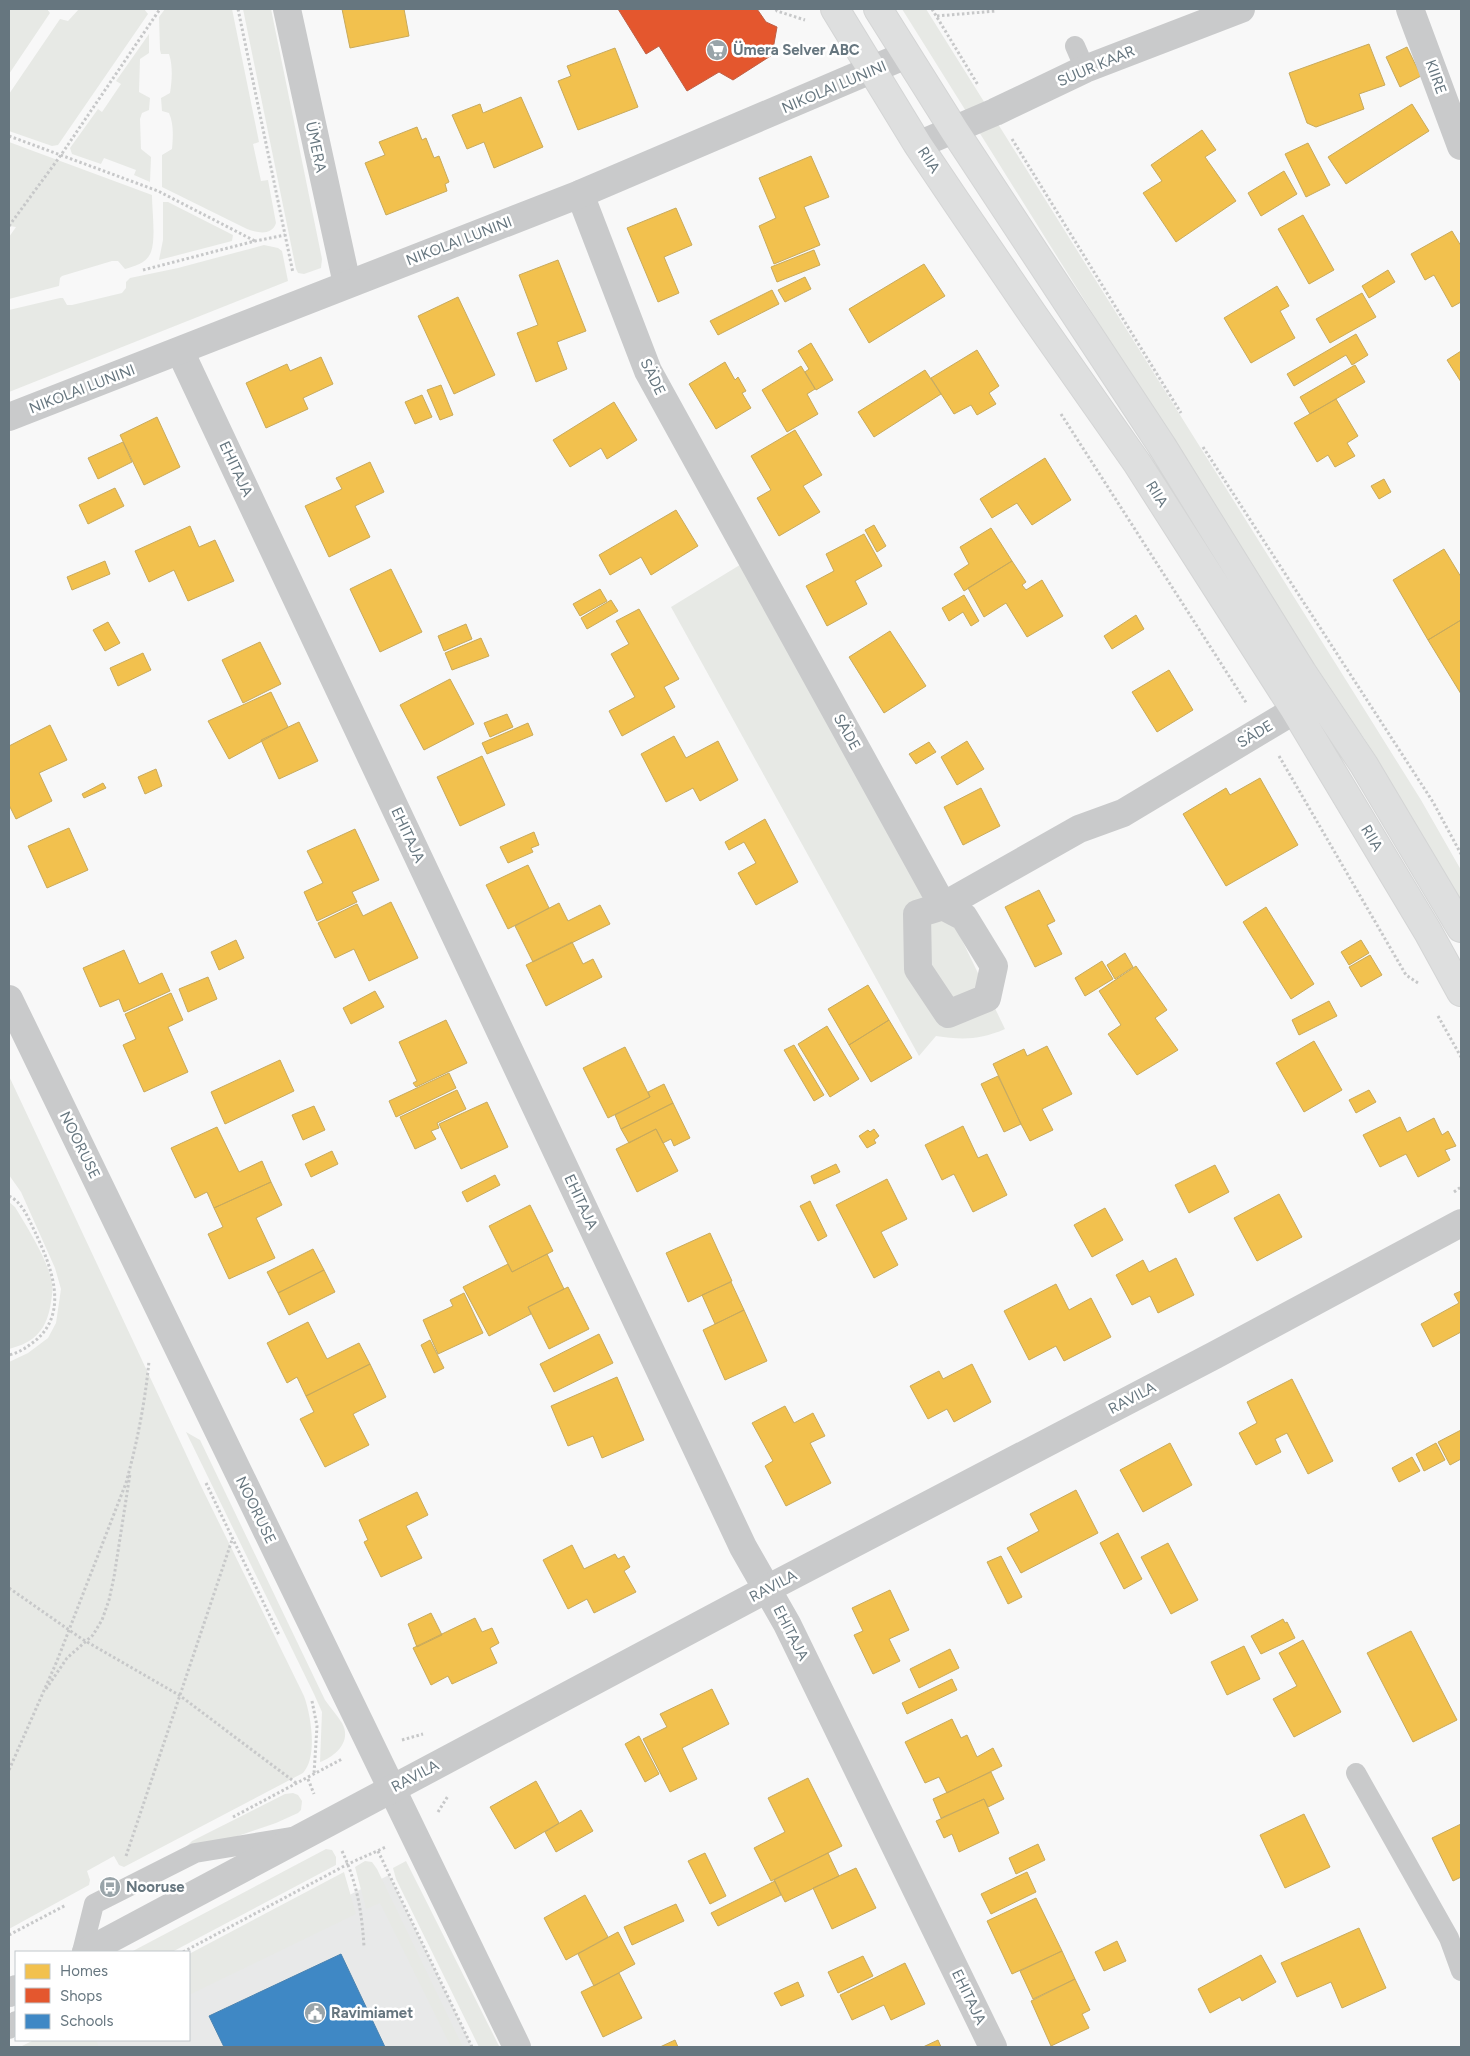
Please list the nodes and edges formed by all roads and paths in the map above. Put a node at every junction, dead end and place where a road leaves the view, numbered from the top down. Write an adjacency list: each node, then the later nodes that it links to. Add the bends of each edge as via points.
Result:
1 (160, 9): 20 (path)
2 (238, 9): 23 (path)
3 (286, 9): 27 (street, ÜMERA)
4 (776, 9): 12 (path)
5 (835, 9): 14 (highway, RIIA)
6 (878, 9): 13 (highway, RIIA)
7 (932, 9): 11 (path)
8 (1241, 9): 15 (street, SUUR KAAR, via 1080,58)
9 (1410, 9): 19 (street, KIIRE)
10 (996, 11): 11 (path)
11 (936, 16): 15 (path)
12 (807, 21)
13 (906, 55): 14 (street, NIKOLAI LUNINI); 16 (highway, RIIA)
14 (874, 70): 18 (highway, RIIA); 21 (street, NIKOLAI LUNINI)
15 (995, 112): 16 (street, SUUR KAAR); 31 (path)
16 (954, 130): 18 (street, SUUR KAAR); 36 (highway, RIIA, via 1168,454 1302,672 1364,765)
17 (9, 136): 20 (path)
18 (918, 145): 33 (highway, RIIA, via 1138,463)
19 (1461, 146)
20 (61, 155): 22 (path); 24 (path, via 158,191)
21 (580, 194): 27 (street, NIKOLAI LUNINI); 34 (street, SÄDE, via 648,371 943,906 1079,829 1123,813)
22 (9, 226)
23 (285, 235): 24 (path); 26 (path)
24 (255, 241): 25 (path)
25 (143, 270)
26 (293, 274)
27 (347, 284): 28 (street, NIKOLAI LUNINI)
28 (180, 350): 30 (street, NIKOLAI LUNINI); 49 (street, EHITAJA, via 743,1547)
29 (1061, 414): 34 (path)
30 (9, 417)
31 (1186, 421)
32 (1201, 444): 35 (path, via 1433,802)
33 (1295, 710): 34 (street, SÄDE); 38 (highway, RIIA)
34 (1264, 730): 37 (path, via 1406,975)
35 (1461, 854)
36 (1461, 928)
37 (1421, 985)
38 (1461, 992)
39 (9, 999): 58 (street, NOORUSE)
40 (1434, 1009): 41 (path)
41 (1461, 1057)
42 (9, 1196): 44 (path, via 19,1202 43,1249 55,1285 52,1316 47,1329 22,1351)
43 (1461, 1223): 49 (street, RAVILA)
44 (9, 1355)
45 (149, 1362): 46 (path)
46 (133, 1458): 50 (path); 51 (path, via 109,1600 93,1636)
47 (232, 1539): 53 (path)
48 (9, 1588): 50 (path)
49 (767, 1589): 58 (street, RAVILA); 74 (street, EHITAJA)
50 (70, 1631): 51 (path); 52 (path)
51 (85, 1641): 52 (path, via 67,1658); 53 (path)
52 (43, 1693): 54 (path)
53 (179, 1695): 57 (path); 64 (path)
54 (9, 1770)
55 (1356, 1773): 66 (lane)
56 (308, 1778): 59 (path)
57 (296, 1783)
58 (392, 1789): 60 (street, NOORUSE); 61 (street, RAVILA)
59 (317, 1800)
60 (413, 1833): 63 (path); 73 (street, NOORUSE)
61 (308, 1834): 68 (lane, via 195,1853 94,1904); 69 (street, RAVILA)
62 (340, 1846): 65 (path)
63 (378, 1851): 65 (path); 72 (path)
64 (126, 1858)
65 (348, 1864): 67 (path, via 362,1913); 70 (path)
66 (1455, 1935): 71 (lane)
67 (364, 1948)
68 (82, 1951)
69 (88, 1951)
70 (185, 1951)
71 (1461, 1970)
72 (472, 2047)
73 (517, 2047)
74 (993, 2047)

